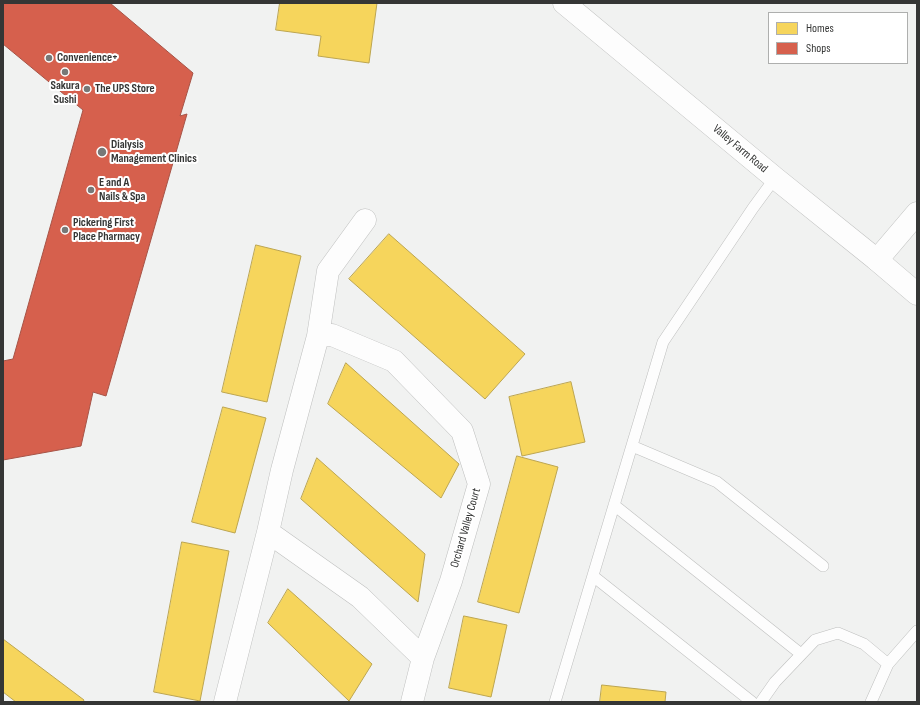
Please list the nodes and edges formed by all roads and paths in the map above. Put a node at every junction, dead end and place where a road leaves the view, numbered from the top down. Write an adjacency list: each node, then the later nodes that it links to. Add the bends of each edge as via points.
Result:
1 (564, 3): 2 (street, Valley Farm Road)
2 (775, 178): 5 (street, Valley Farm Road); 8 (lane, via 663,342)
3 (917, 213): 5 (street)
4 (365, 220): 7 (street, via 328,271)
5 (877, 260): 6 (street, Valley Farm Road)
6 (917, 294)
7 (318, 336): 10 (street); 15 (street, Orchard Valley Court, via 332,335 394,361 462,431 479,484 451,581)
8 (632, 446): 9 (lane); 11 (lane, via 717,482)
9 (614, 506): 12 (lane); 14 (lane)
10 (268, 532): 15 (street, via 360,597); 17 (street)
11 (823, 566)
12 (593, 576): 19 (lane); 20 (lane)
13 (917, 631): 16 (lane)
14 (801, 654): 16 (lane, via 815,640 838,633 864,644); 21 (lane, via 775,682)
15 (423, 658): 18 (street, Orchard Valley Court)
16 (888, 664): 22 (lane)
17 (226, 702)
18 (412, 702)
19 (555, 702)
20 (752, 702)
21 (761, 702)
22 (871, 702)

